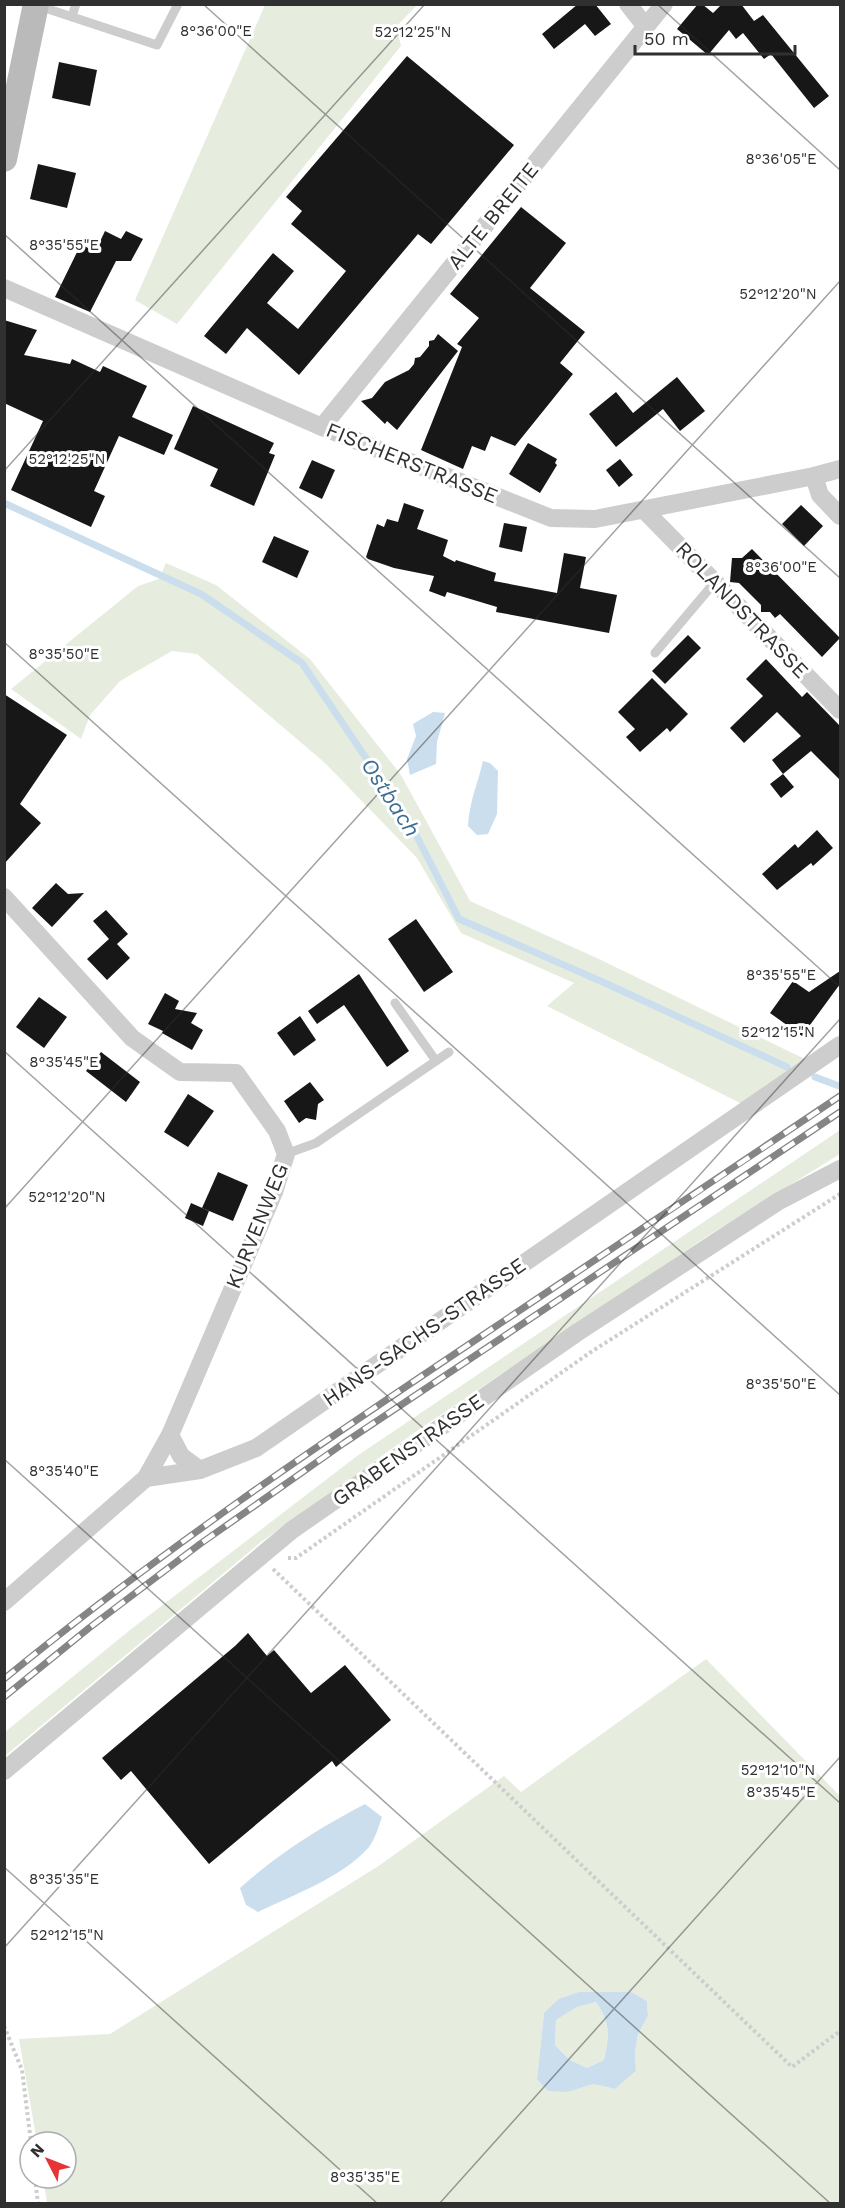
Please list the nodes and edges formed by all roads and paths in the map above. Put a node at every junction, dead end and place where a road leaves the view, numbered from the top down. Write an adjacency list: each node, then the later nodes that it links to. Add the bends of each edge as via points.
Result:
1 (76, 4): 6 (lane)
2 (178, 4): 6 (lane, via 157,45)
3 (628, 4): 7 (street)
4 (664, 4): 7 (street, ALTE BREITE)
5 (36, 5): 6 (lane); 8 (main road)
6 (72, 16)
7 (646, 27): 10 (street, ALTE BREITE)
8 (4, 159)
9 (4, 288): 10 (street, FISCHERSTRASSE)
10 (322, 427): 13 (street, FISCHERSTRASSE, via 551,518 595,519)
11 (840, 469): 12 (street, FISCHERSTRASSE)
12 (814, 476): 13 (street, FISCHERSTRASSE); 14 (street, via 820,495)
13 (644, 510): 15 (street, ROLANDSTRASSE)
14 (840, 516)
15 (715, 582): 16 (lane); 17 (street, ROLANDSTRASSE)
16 (655, 653)
17 (840, 710)
18 (4, 897): 23 (street, KURVENWEG, via 132,1038 180,1072 236,1073 277,1131)
19 (395, 1003): 22 (lane)
20 (840, 1045): 27 (street, HANS-SACHS-STRASSE, via 256,1448)
21 (449, 1052): 22 (lane)
22 (436, 1061): 23 (lane, via 316,1143)
23 (286, 1154): 26 (street, KURVENWEG, via 274,1192)
24 (840, 1169): 29 (street, GRABENSTRASSE, via 779,1201 578,1332)
25 (840, 1194): 29 (path, via 591,1352 296,1558)
26 (170, 1435): 27 (street, via 182,1456); 28 (street, KURVENWEG)
27 (200, 1470): 28 (street, HANS-SACHS-STRASSE)
28 (146, 1478): 30 (street)
29 (260, 1556): 31 (street, GRABENSTRASSE); 33 (path, via 792,2067)
30 (4, 1602)
31 (4, 1771)
32 (4, 2026): 34 (path, via 22,2070)
33 (840, 2031)
34 (30, 2130)

